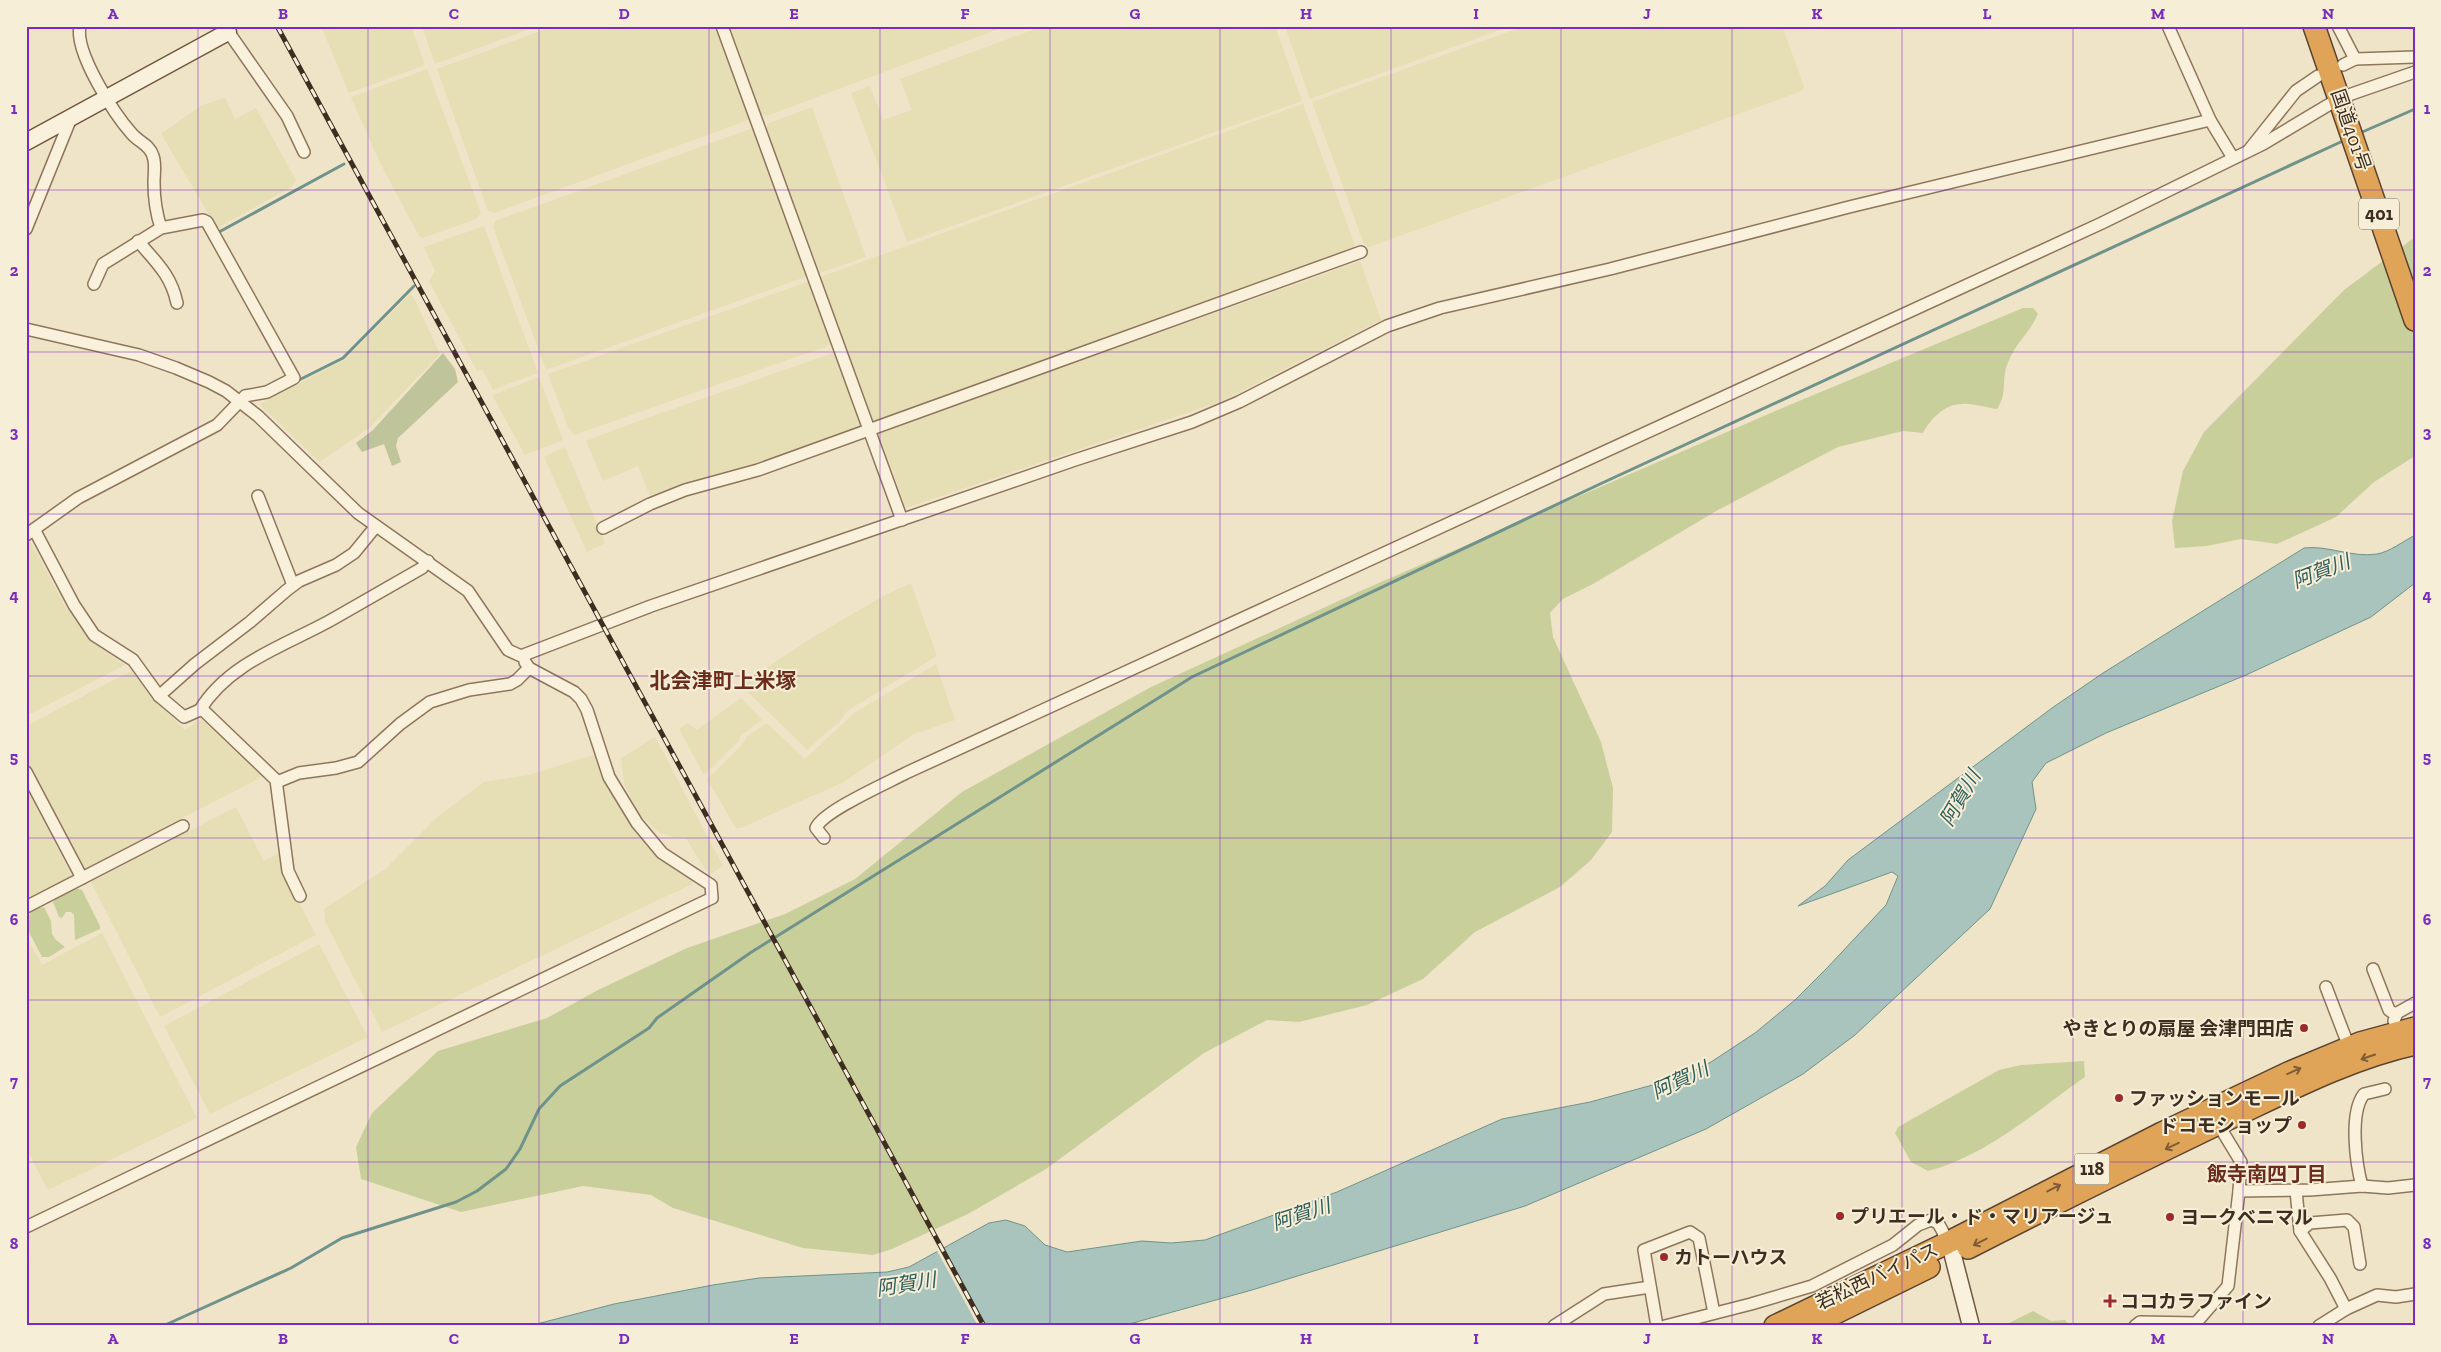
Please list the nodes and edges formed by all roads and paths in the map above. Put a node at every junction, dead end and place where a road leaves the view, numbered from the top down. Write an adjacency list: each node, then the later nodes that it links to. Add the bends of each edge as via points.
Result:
1 (80, 26): 12 (street, via 78,33 83,51)
2 (722, 26): 29 (street)
3 (2168, 26): 15 (street)
4 (2314, 26): 13 (highway, 国道401号 / 401)
5 (2338, 26): 8 (street)
6 (227, 29): 12 (main road); 18 (street, via 287,116)
7 (2415, 57): 8 (street)
8 (2356, 59): 9 (street)
9 (2343, 65)
10 (2415, 72): 13 (street)
11 (2318, 76): 17 (street, via 2296,91)
12 (106, 98): 14 (main road); 20 (street, via 153,156 154,197)
13 (2342, 104): 17 (street); 26 (highway, 国道401号 / 401)
14 (71, 118): 16 (main road); 21 (street)
15 (2210, 120): 19 (street); 31 (street, via 1440,308 1387,326 1239,402 1192,422)
16 (26, 142)
17 (2248, 151): 19 (street)
18 (304, 152)
19 (2233, 158): 44 (street, via 2102,223 906,773 819,821 816,828)
20 (161, 228): 22 (street); 28 (street, via 203,220 207,222 294,378 267,392 245,396)
21 (26, 229)
22 (138, 241): 24 (street, via 103,264); 25 (street, via 166,273)
23 (1361, 252): 29 (street)
24 (94, 284)
25 (177, 303)
26 (2415, 320)
27 (26, 329): 28 (street, via 139,355 209,382)
28 (238, 401): 32 (street); 34 (street, via 218,425 78,498)
29 (870, 431): 31 (street); 33 (street, via 758,470 685,490)
30 (258, 496): 36 (street)
31 (902, 520): 37 (street, via 651,606)
32 (376, 526): 35 (street); 36 (street, via 354,552 336,565)
33 (603, 528)
34 (30, 533): 39 (street, via 94,635 133,660)
35 (428, 561): 37 (street, via 468,591 508,650); 40 (street, via 422,568 332,619 259,656 208,696)
36 (293, 585): 39 (street)
37 (520, 656): 38 (street)
38 (529, 668): 42 (street, via 510,684 469,690 430,702 358,762 299,773); 60 (street, via 581,699 609,777 628,810 662,853 711,885 712,898)
39 (160, 696): 40 (street, via 184,718)
40 (200, 710): 42 (street)
41 (26, 772): 45 (street)
42 (277, 782): 46 (street, via 288,871)
43 (183, 826): 45 (street)
44 (824, 838)
45 (82, 878): 47 (street)
46 (300, 896)
47 (26, 907)
48 (2374, 969): 51 (street, via 2389,1010)
49 (2326, 987): 53 (street)
50 (2415, 1003): 51 (street, via 2406,1006)
51 (2402, 1025): 53 (highway, 若松西バイパス / 118)
52 (2415, 1044): 55 (highway, 若松西バイパス / 118, one-way to 55, via 2366,1058)
53 (2349, 1047): 62 (highway, 若松西バイパス / 118, one-way to 53, via 2162,1133)
54 (2385, 1089): 57 (street, via 2364,1094 2360,1102 2356,1144)
55 (2218, 1124): 59 (street, via 2241,1162); 62 (highway, 若松西バイパス / 118, one-way to 62)
56 (2415, 1185): 57 (street)
57 (2362, 1186): 58 (street)
58 (2296, 1190): 59 (street); 61 (street)
59 (2239, 1191): 74 (street, via 2228,1286 2196,1323 2140,1322)
60 (26, 1227)
61 (2300, 1231): 63 (street, via 2310,1223 2347,1220 2354,1227); 66 (street)
62 (1950, 1249): 67 (street, via 1938,1223 1931,1220 1923,1222 1894,1245 1812,1286); 71 (highway, 若松西バイパス / 118); 72 (highway, 若松西バイパス / 118); 73 (main road)
63 (2360, 1264)
64 (1650, 1287): 67 (street, via 1644,1250 1690,1232 1700,1238); 68 (street, via 1604,1294); 69 (street)
65 (2415, 1294): 66 (street, via 2377,1295)
66 (2346, 1309): 75 (street)
67 (1714, 1314): 70 (street)
68 (1554, 1326)
69 (1657, 1326)
70 (1665, 1326)
71 (1775, 1326)
72 (1809, 1326)
73 (1971, 1326)
74 (2135, 1326)
75 (2319, 1326)

